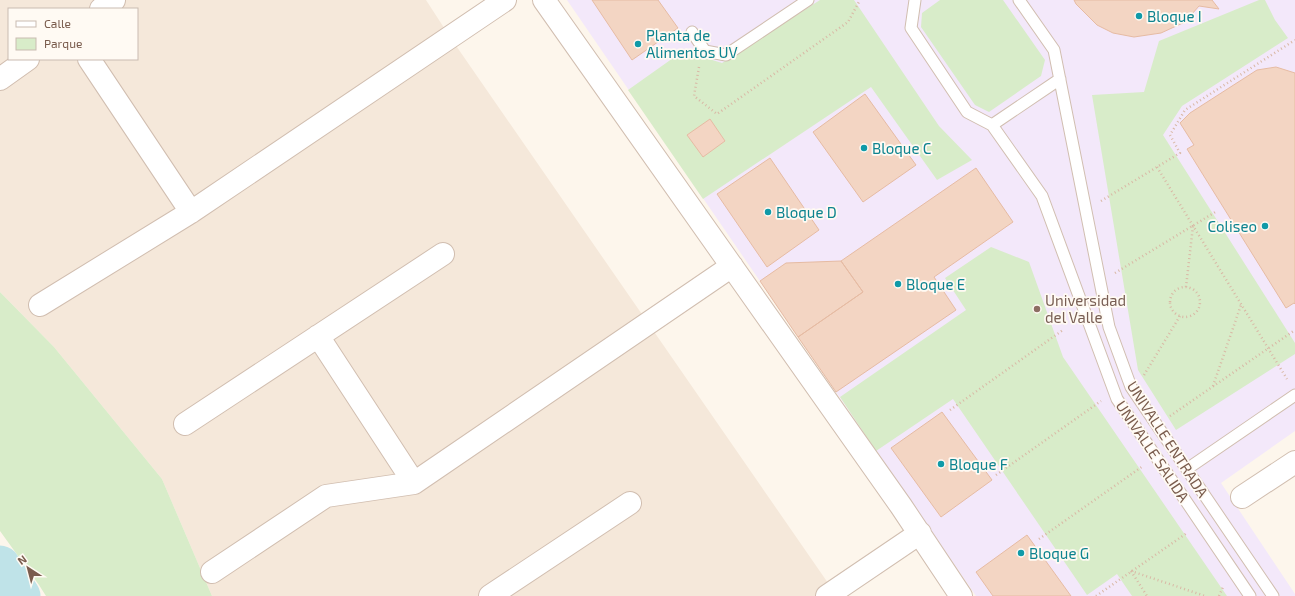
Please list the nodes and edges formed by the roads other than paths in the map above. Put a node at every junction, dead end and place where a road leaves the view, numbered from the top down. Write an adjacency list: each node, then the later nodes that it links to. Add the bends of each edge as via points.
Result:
1 (114, 0): 7 (street)
2 (505, 0): 14 (street)
3 (544, 0): 16 (street)
4 (808, 0): 8 (lane, via 726,55 705,51)
5 (915, 0): 13 (lane, via 911,28 967,112)
6 (1019, 0): 12 (lane, UNIVALLE ENTRADA, via 1054,50)
7 (102, 8)
8 (692, 32)
9 (27, 60): 11 (street)
10 (90, 60): 14 (street)
11 (0, 79)
12 (1060, 79): 13 (lane); 22 (lane, UNIVALLE ENTRADA, via 1109,327 1131,387)
13 (992, 125): 31 (lane, UNIVALLE SALIDA, via 1042,196 1117,399)
14 (191, 212): 17 (street)
15 (443, 254): 18 (street)
16 (732, 266): 23 (street); 26 (street)
17 (40, 305)
18 (318, 336): 20 (street); 23 (street)
19 (1295, 395): 22 (lane)
20 (185, 424)
21 (1295, 462): 24 (street)
22 (1187, 469): 32 (lane, UNIVALLE ENTRADA)
23 (414, 483): 27 (street, via 326,496)
24 (1242, 497)
25 (630, 503): 28 (street)
26 (920, 534): 29 (street); 30 (street)
27 (212, 572)
28 (497, 594)
29 (827, 596)
30 (961, 596)
31 (1250, 596)
32 (1273, 596)

